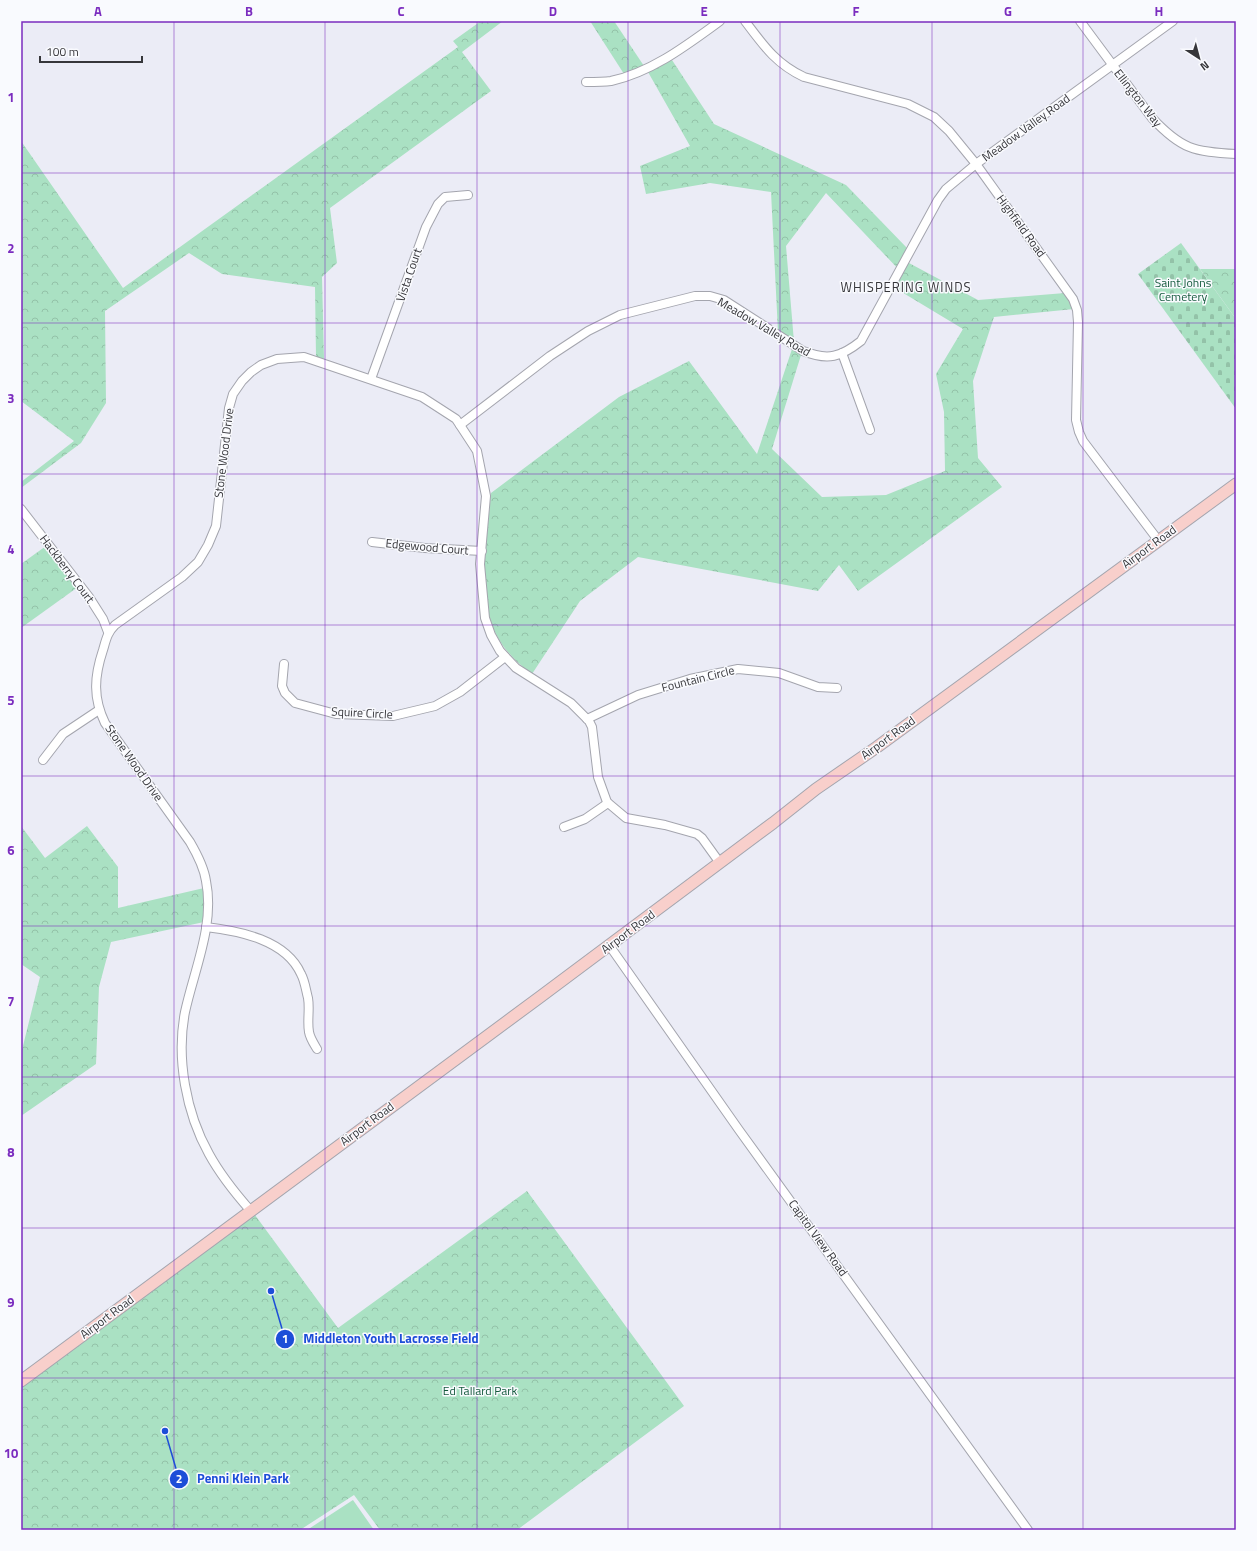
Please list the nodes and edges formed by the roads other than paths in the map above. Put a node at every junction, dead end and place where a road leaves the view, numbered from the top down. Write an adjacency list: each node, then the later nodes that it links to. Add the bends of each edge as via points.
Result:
1 (720, 21): 6 (street, via 662,61 622,78)
2 (745, 21): 8 (street, Highfield Road, via 769,52 791,71 804,77 920,109 950,131)
3 (1080, 21): 5 (street, Ellington Way)
4 (1173, 21): 5 (street, Meadow Valley Road)
5 (1112, 65): 7 (street, Ellington Way, via 1152,118 1175,140 1205,152); 8 (street, Meadow Valley Road)
6 (586, 82)
7 (1236, 154)
8 (976, 164): 10 (street, Meadow Valley Road, via 946,189 938,200 861,340); 16 (street, Highfield Road, via 1073,299 1078,322 1076,420 1079,432)
9 (468, 195): 11 (street, Vista Court, via 445,197 438,204 426,227)
10 (842, 353): 12 (street, Meadow Valley Road, via 817,357 803,351 724,300 696,296 620,315 588,331 550,356); 13 (street)
11 (371, 379): 12 (street, Stone Wood Drive, via 422,397 456,419); 19 (street, Stone Wood Drive, via 294,357 261,364 251,372 242,381 228,408 216,526 208,545 198,562 182,577)
12 (460, 425): 18 (street, Stone Wood Drive, via 478,451 486,496)
13 (870, 430)
14 (1236, 484): 16 (street, Airport Road)
15 (21, 509): 19 (street, Hackberry Court, via 89,597)
16 (1158, 540): 28 (street, Airport Road)
17 (372, 542): 18 (street, Edgewood Court)
18 (482, 551): 20 (street, Stone Wood Drive, via 480,564 485,618 496,644)
19 (108, 632): 23 (street, Stone Wood Drive, via 96,681)
20 (505, 657): 21 (street, Squire Circle, via 460,692 435,706 393,716 336,714 295,702 282,686); 24 (street, Stone Wood Drive, via 516,668 571,703)
21 (284, 664)
22 (837, 688): 24 (street, Fountain Circle, via 818,686 779,673 738,669 690,679 638,695)
23 (99, 710): 25 (street, via 63,734); 29 (street, Stone Wood Drive, via 105,723 186,836 200,860 208,899)
24 (587, 719): 26 (street, Stone Wood Drive, via 592,727 598,777)
25 (44, 760)
26 (608, 803): 27 (street, via 585,819); 28 (street, Stone Wood Drive, via 626,818 697,834)
27 (564, 827)
28 (720, 863): 30 (street, Airport Road)
29 (206, 927): 31 (street, via 260,939 285,952 302,975 308,1000 309,1033); 32 (street, Stone Wood Drive, via 185,1013 182,1039 186,1089 196,1124 210,1155)
30 (610, 945): 32 (street, Airport Road); 34 (street, Capitol View Road, via 740,1132)
31 (317, 1049)
32 (250, 1210): 33 (street, Airport Road)
33 (21, 1380)
34 (1028, 1530)

